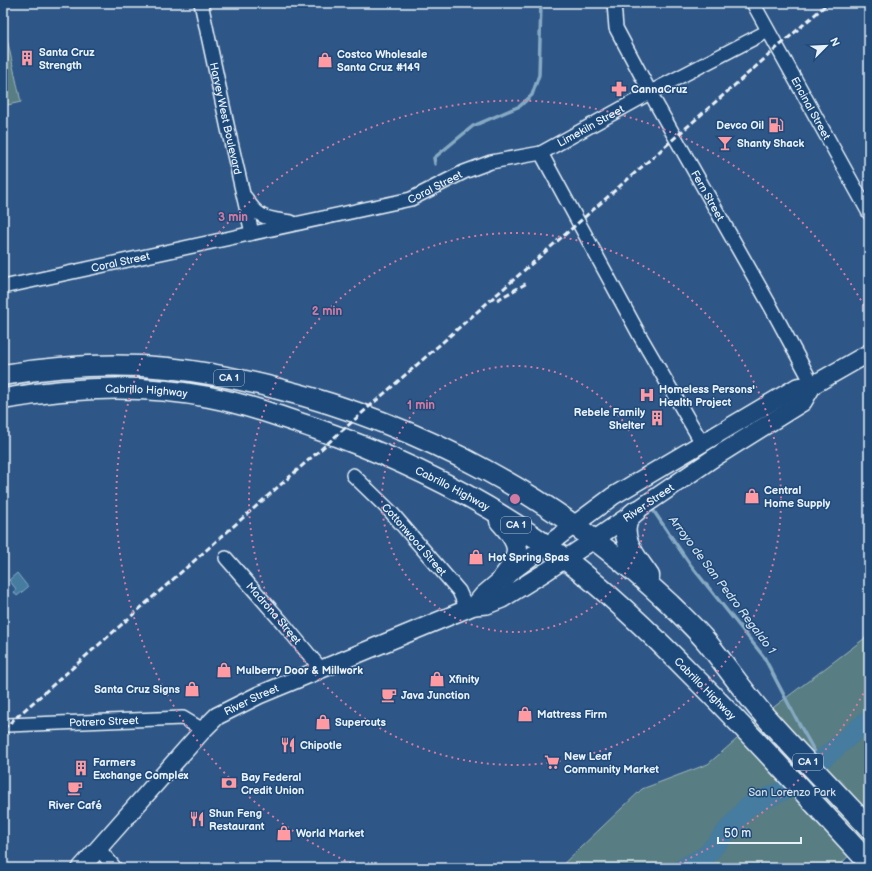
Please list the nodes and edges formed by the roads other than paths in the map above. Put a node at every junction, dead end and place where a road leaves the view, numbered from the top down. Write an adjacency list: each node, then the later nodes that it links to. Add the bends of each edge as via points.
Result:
1 (201, 3): 7 (street, Harvey West Boulevard)
2 (614, 3): 5 (street, Fern Street, via 616,28)
3 (753, 3): 4 (street, Encinal Street)
4 (768, 31): 5 (street, Limekiln Street); 8 (street, Encinal Street)
5 (651, 93): 6 (street, Limekiln Street); 14 (street, Fern Street)
6 (541, 153): 9 (street, Coral Street, via 491,162 464,172 411,199); 16 (street, via 643,341)
7 (242, 189): 9 (street, via 252,209 261,216); 10 (street, Harvey West Boulevard)
8 (869, 213)
9 (297, 224): 10 (street, Coral Street)
10 (252, 233): 11 (street, Coral Street)
11 (3, 287)
12 (869, 353): 14 (main road, River Street)
13 (3, 375): 20 (highway, CA 1, via 73,367 145,366 217,375 287,391 361,414 424,440 513,486)
14 (813, 385): 16 (main road, River Street, via 797,387); 19 (main road, River Street, via 803,402 712,459)
15 (3, 399): 18 (highway, Cabrillo Highway / CA 1, via 57,391 113,388 185,393 231,402 300,423 377,451 442,481)
16 (702, 443): 20 (main road, River Street, via 613,496)
17 (352, 475): 27 (street, Cottonwood Street, via 391,512 459,591)
18 (485, 505): 22 (highway, Cabrillo Highway / CA 1); 25 (highway, via 509,530 517,544 516,558)
19 (636, 511): 21 (main road, River Street); 26 (highway, via 629,518 627,537 631,548)
20 (574, 524): 21 (highway, CA 1); 22 (main road, River Street)
21 (595, 539): 24 (main road, River Street); 26 (highway, CA 1)
22 (546, 546): 24 (highway, Cabrillo Highway / CA 1); 25 (main road, River Street)
23 (226, 558): 28 (street, Madrona Street)
24 (565, 559): 27 (main road, River Street, via 502,599); 31 (highway, Cabrillo Highway / CA 1, via 642,624 748,732)
25 (503, 578): 27 (main road, River Street)
26 (662, 596): 32 (highway, CA 1, via 704,639 765,716)
27 (470, 608): 28 (main road, River Street)
28 (321, 669): 30 (main road, River Street, via 217,716)
29 (3, 724): 30 (street, Potrero Street, via 183,718)
30 (203, 730): 33 (main road, River Street)
31 (834, 825): 34 (highway, Cabrillo Highway / CA 1); 37 (highway)
32 (869, 828)
33 (98, 848): 35 (main road, River Street); 36 (street)
34 (869, 863)
35 (81, 868)
36 (116, 868)
37 (864, 868)

